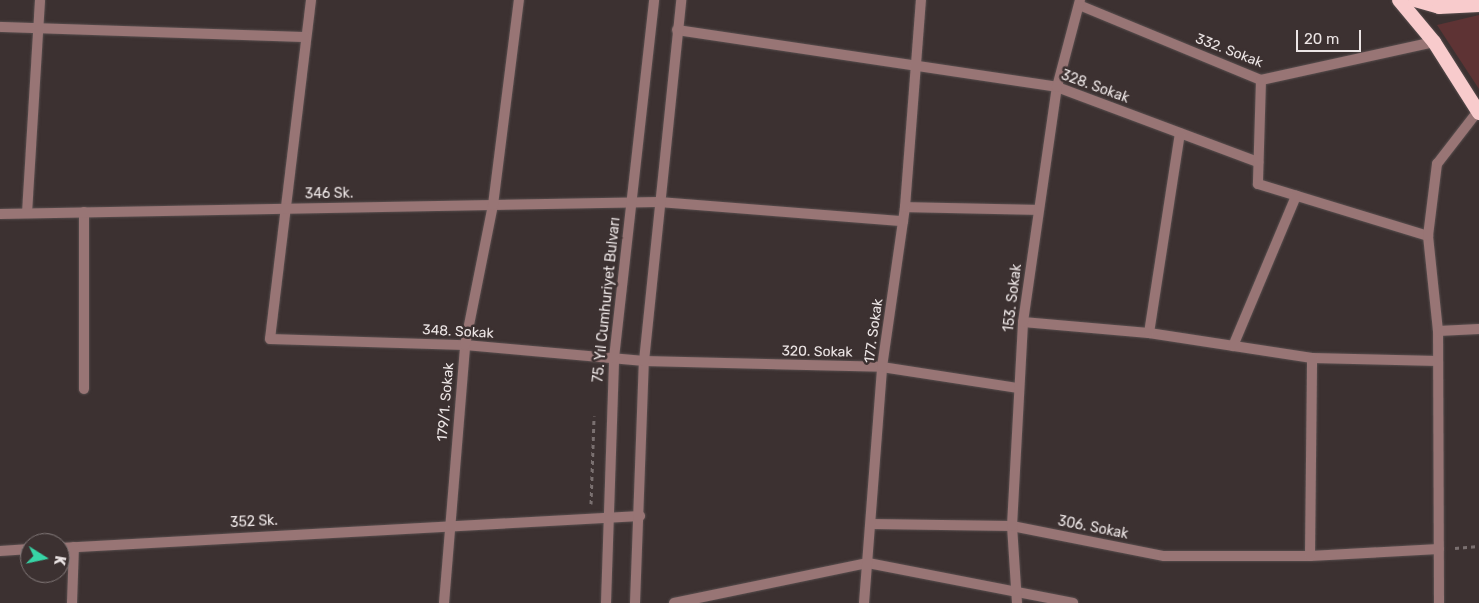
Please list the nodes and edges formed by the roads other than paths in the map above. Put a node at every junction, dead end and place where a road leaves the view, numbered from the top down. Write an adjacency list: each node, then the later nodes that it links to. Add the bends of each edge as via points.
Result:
1 (40, 0): 12 (street)
2 (311, 0): 14 (street)
3 (519, 0): 25 (street, 179/1. Sokak)
4 (654, 0): 23 (street, 75. Yıl Cumhuriyet Bulvarı)
5 (681, 0): 13 (street)
6 (921, 0): 16 (street, 177. Sokak)
7 (1399, 0): 15 (highway)
8 (1415, 0): 10 (highway, via 1439,7)
9 (1079, 3): 17 (street, 332. Sokak); 18 (street, 153. Sokak)
10 (1479, 5)
11 (0, 27): 12 (street)
12 (36, 28): 14 (street); 30 (street)
13 (677, 30): 16 (street, 328. Sokak); 24 (street)
14 (306, 37): 27 (street)
15 (1434, 42): 17 (street, 332. Sokak); 19 (highway)
16 (915, 64): 18 (street, 328. Sokak); 26 (street, 177. Sokak)
17 (1261, 80): 21 (street)
18 (1057, 87): 20 (street, 328. Sokak); 28 (street, 153. Sokak)
19 (1478, 112): 33 (street, via 1437,164)
20 (1180, 133): 21 (street, 328. Sokak); 37 (street)
21 (1258, 162): 22 (street, via 1258,184)
22 (1296, 196): 33 (street); 39 (street)
23 (632, 202): 24 (street, 346 Sk.); 25 (street, 346 Sk.); 40 (street, 75. Yıl Cumhuriyet Bulvarı)
24 (659, 202): 32 (street, 346 Sk.); 42 (street)
25 (493, 205): 27 (street, 346 Sk.); 38 (street, 179/1. Sokak)
26 (905, 206): 28 (street); 32 (street, 177. Sokak)
27 (285, 209): 29 (street, 346 Sk.); 38 (street, 348. Sokak, via 270,339)
28 (1038, 210): 34 (street, 153. Sokak)
29 (84, 212): 30 (street, 346 Sk.); 46 (street)
30 (27, 213): 31 (street, 346 Sk.)
31 (0, 214)
32 (903, 222): 44 (street, 177. Sokak)
33 (1428, 236): 36 (street)
34 (1023, 322): 37 (street); 45 (street, 153. Sokak)
35 (1479, 329): 36 (street)
36 (1438, 330): 43 (street)
37 (1149, 333): 39 (street)
38 (465, 345): 40 (street, 348. Sokak); 50 (street, 179/1. Sokak)
39 (1233, 346): 41 (street)
40 (614, 358): 42 (street, 348. Sokak); 48 (street, 75. Yıl Cumhuriyet Bulvarı)
41 (1312, 358): 43 (street); 57 (street)
42 (644, 361): 44 (street, 320. Sokak); 47 (street)
43 (1438, 361): 54 (street)
44 (882, 367): 45 (street, 320. Sokak); 49 (street, 177. Sokak)
45 (1018, 388): 51 (street, 153. Sokak)
46 (84, 389)
47 (640, 516): 48 (street, 352 Sk.); 63 (street)
48 (606, 518): 50 (street, 352 Sk.); 62 (street, 75. Yıl Cumhuriyet Bulvarı)
49 (871, 524): 51 (street, 306. Sokak); 58 (street, 177. Sokak)
50 (450, 525): 53 (street, 352 Sk.); 61 (street, 179/1. Sokak)
51 (1012, 526): 57 (street, 306. Sokak, via 1164,556); 59 (street, 153. Sokak)
52 (70, 547): 53 (street, 352 Sk.)
53 (74, 547): 60 (street)
54 (1439, 549): 57 (street, 306. Sokak); 67 (street)
55 (20, 550): 56 (street)
56 (0, 551)
57 (1310, 556)
58 (868, 563): 59 (street); 64 (street); 65 (street, 177. Sokak)
59 (1017, 598): 66 (street)
60 (72, 603)
61 (444, 603)
62 (606, 603)
63 (635, 603)
64 (674, 603)
65 (864, 603)
66 (1074, 603)
67 (1439, 603)

